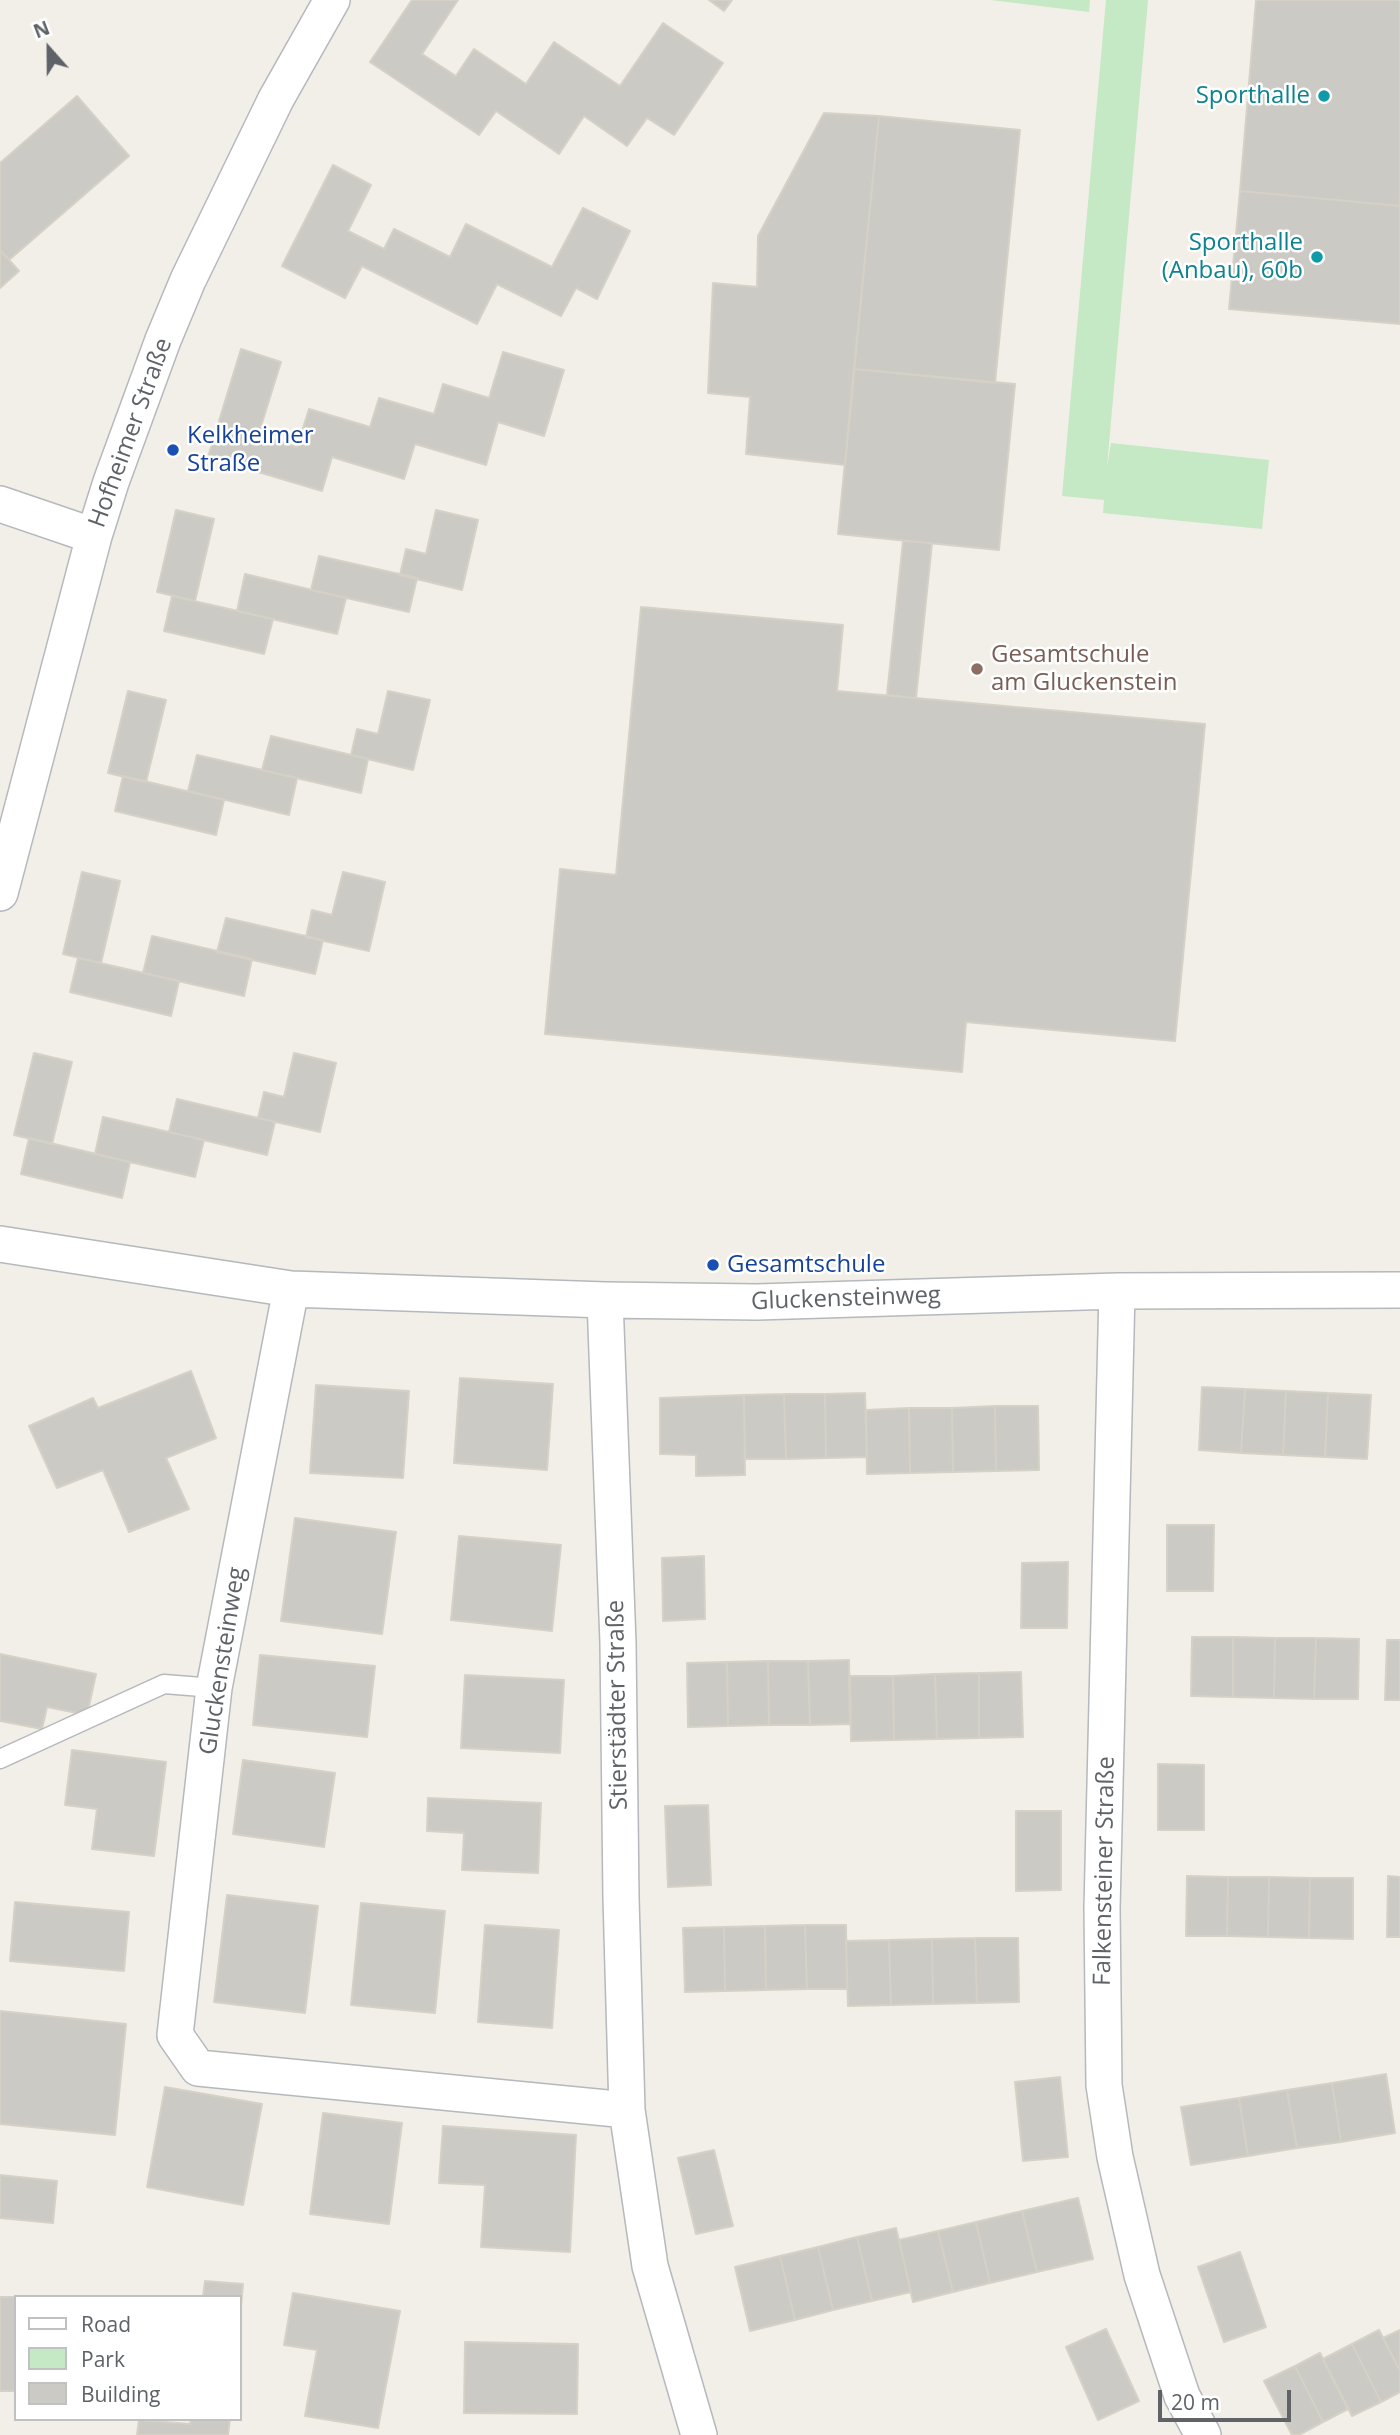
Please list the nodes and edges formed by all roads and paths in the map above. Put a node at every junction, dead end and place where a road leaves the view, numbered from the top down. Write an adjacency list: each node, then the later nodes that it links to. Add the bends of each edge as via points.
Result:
1 (332, 0): 3 (street, Hofheimer Straße, via 276,99 188,280)
2 (0, 505): 3 (street)
3 (94, 536): 4 (street, Hofheimer Straße)
4 (0, 892)
5 (0, 1244): 6 (street, Gluckensteinweg)
6 (291, 1289): 9 (street, Gluckensteinweg); 10 (street, Gluckensteinweg)
7 (1400, 1290): 8 (street, Gluckensteinweg)
8 (1117, 1291): 9 (street, Gluckensteinweg, via 757,1302); 14 (street, Falkensteiner Straße, via 1102,1908 1104,2085 1142,2275 1182,2396)
9 (605, 1300): 12 (street, Stierstädter Straße, via 618,1643)
10 (214, 1688): 11 (lane, via 164,1684); 12 (street, Gluckensteinweg, via 175,2035 198,2068)
11 (0, 1759)
12 (627, 2110): 13 (street, Stierstädter Straße, via 650,2266)
13 (699, 2435)
14 (1203, 2435)

